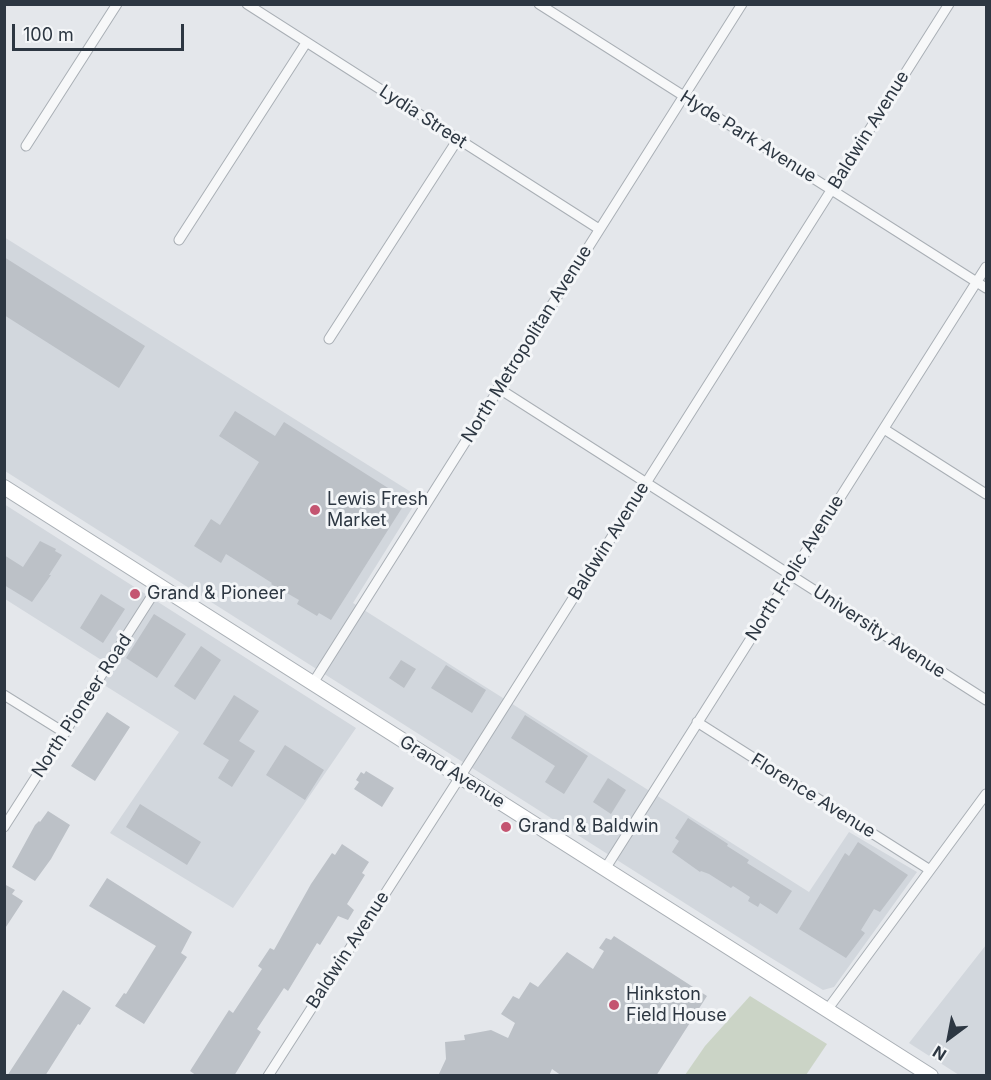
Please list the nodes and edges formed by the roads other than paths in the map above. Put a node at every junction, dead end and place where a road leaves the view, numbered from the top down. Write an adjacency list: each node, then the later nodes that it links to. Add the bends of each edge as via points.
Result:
1 (117, 4): 9 (street)
2 (247, 4): 6 (street, Lydia Street)
3 (539, 4): 7 (street, Hyde Park Avenue)
4 (741, 4): 7 (street, North Metropolitan Avenue)
5 (949, 4): 10 (street, Baldwin Avenue)
6 (306, 43): 8 (street, Lydia Street); 12 (street)
7 (683, 96): 10 (street, Hyde Park Avenue); 11 (street, North Metropolitan Avenue)
8 (458, 139): 11 (street, Lydia Street); 16 (street)
9 (26, 146)
10 (831, 190): 14 (street, Hyde Park Avenue); 19 (street, Baldwin Avenue)
11 (599, 229): 17 (street, North Metropolitan Avenue)
12 (179, 240)
13 (987, 267): 14 (street, North Frolic Avenue)
14 (977, 282): 15 (street, Hyde Park Avenue); 18 (street, North Frolic Avenue)
15 (987, 288)
16 (329, 339)
17 (498, 388): 19 (street, University Avenue); 24 (street, North Metropolitan Avenue)
18 (884, 429): 21 (street); 22 (street, North Frolic Avenue)
19 (646, 483): 22 (street, University Avenue); 29 (street, Baldwin Avenue)
20 (4, 488): 23 (main road, Grand Avenue)
21 (987, 494)
22 (790, 575): 26 (street, University Avenue); 27 (street, North Frolic Avenue)
23 (159, 585): 24 (main road, Grand Avenue); 28 (street, North Pioneer Road)
24 (313, 683): 29 (main road, Grand Avenue)
25 (4, 695): 28 (street)
26 (987, 700)
27 (697, 722): 32 (street, North Frolic Avenue); 33 (street, Florence Avenue)
28 (65, 733): 31 (street, North Pioneer Road)
29 (460, 777): 32 (main road, Grand Avenue); 35 (street, Baldwin Avenue)
30 (987, 794): 33 (street)
31 (4, 827)
32 (605, 869): 34 (main road, Grand Avenue)
33 (930, 870): 34 (street)
34 (827, 1010): 36 (main road, Grand Avenue)
35 (268, 1076)
36 (931, 1076)

